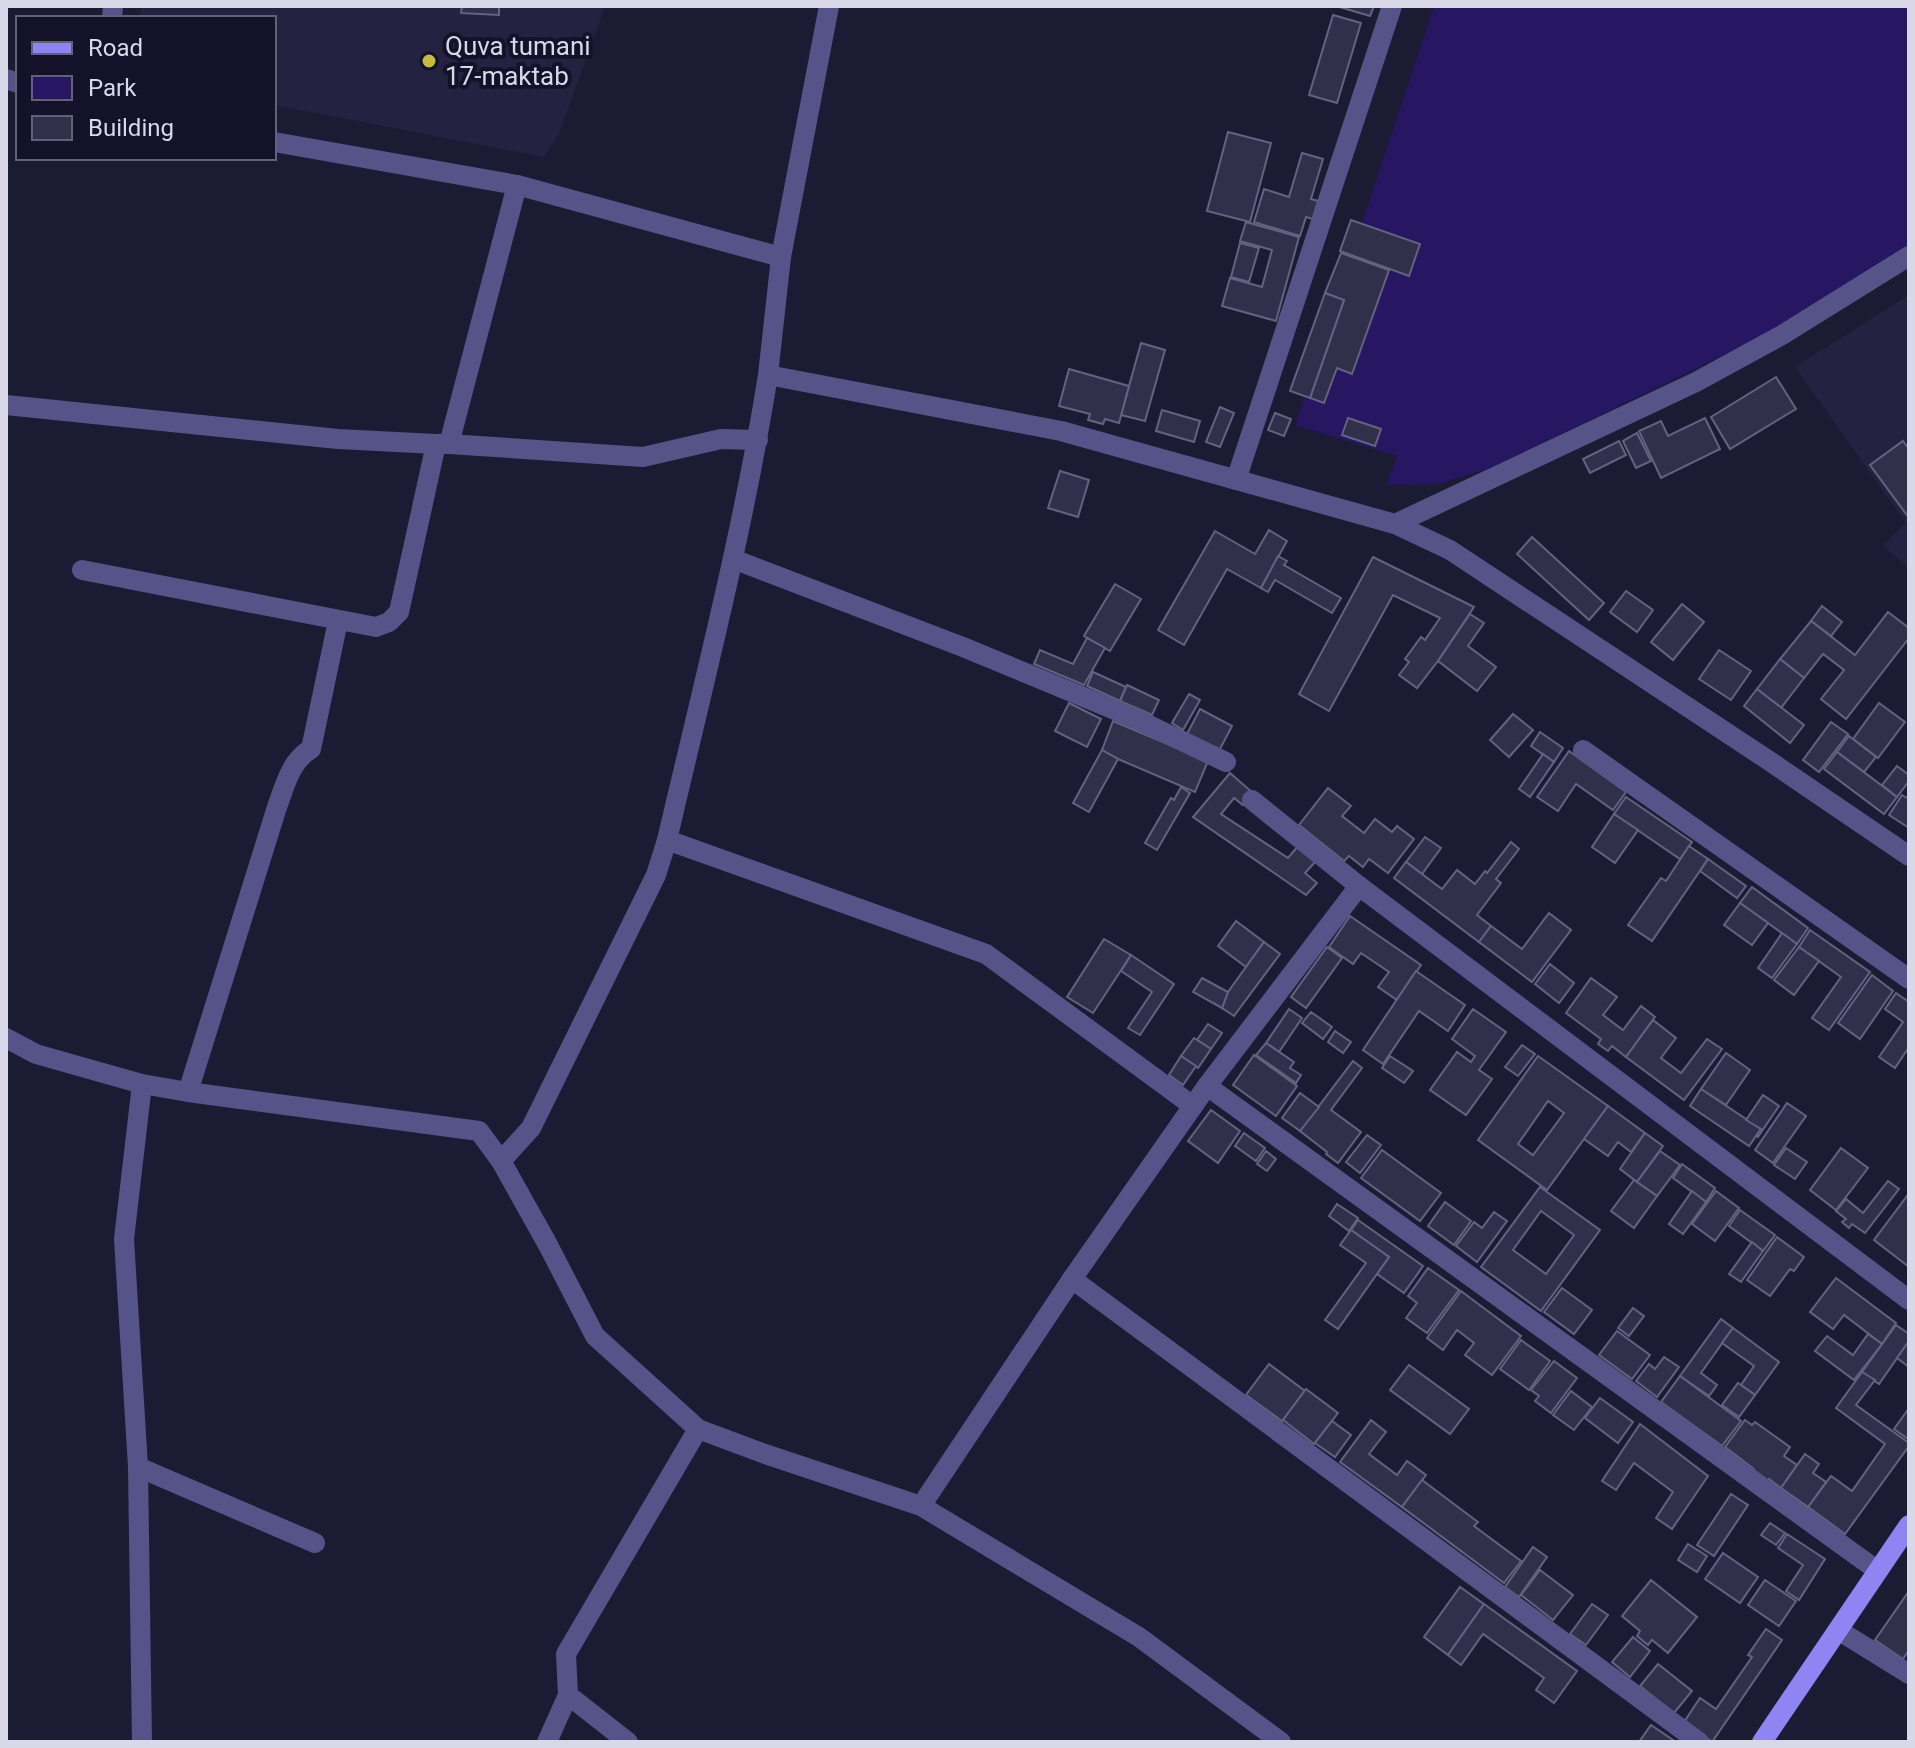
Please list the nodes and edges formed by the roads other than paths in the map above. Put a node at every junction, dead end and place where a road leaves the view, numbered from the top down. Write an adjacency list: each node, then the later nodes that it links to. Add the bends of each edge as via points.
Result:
1 (829, 6): 6 (street)
2 (1392, 6): 11 (street)
3 (276, 142): 4 (street)
4 (517, 185): 6 (street); 10 (street)
5 (1909, 256): 12 (street, via 1696,382)
6 (781, 257): 7 (street)
7 (768, 375): 9 (street); 11 (street, via 1061,431)
8 (6, 405): 10 (street, via 338,439)
9 (758, 440): 10 (street, via 721,439 643,457); 13 (street)
10 (442, 444): 15 (street, via 399,612 376,627)
11 (1236, 480): 12 (street)
12 (1395, 524): 20 (street, via 1450,550)
13 (733, 559): 17 (street, via 977,653); 19 (street)
14 (82, 570): 15 (street)
15 (338, 621): 26 (street, via 311,749 294,764 277,807)
16 (1583, 750): 22 (street)
17 (1226, 762)
18 (1252, 800): 21 (street)
19 (667, 840): 27 (street, via 986,954); 28 (street, via 656,875 531,1128)
20 (1909, 856)
21 (1359, 886): 25 (street); 30 (street)
22 (1909, 979)
23 (6, 1038): 24 (street, via 36,1054)
24 (142, 1084): 26 (street); 32 (street, via 124,1239)
25 (1207, 1086): 27 (street); 36 (street)
26 (188, 1092): 28 (street, via 479,1131)
27 (1193, 1106): 29 (street)
28 (501, 1161): 31 (street, via 595,1336)
29 (1072, 1279): 33 (street); 44 (street)
30 (1909, 1300)
31 (698, 1429): 33 (street); 39 (street, via 566,1654)
32 (138, 1467): 35 (street); 40 (street)
33 (921, 1506): 43 (street, via 1139,1637)
34 (1909, 1525): 36 (main road)
35 (315, 1543)
36 (1878, 1571): 37 (main road)
37 (1838, 1630): 38 (street); 45 (main road)
38 (1909, 1674)
39 (568, 1695): 41 (street); 42 (street)
40 (142, 1742)
41 (547, 1742)
42 (628, 1742)
43 (1281, 1742)
44 (1699, 1742)
45 (1762, 1742)

